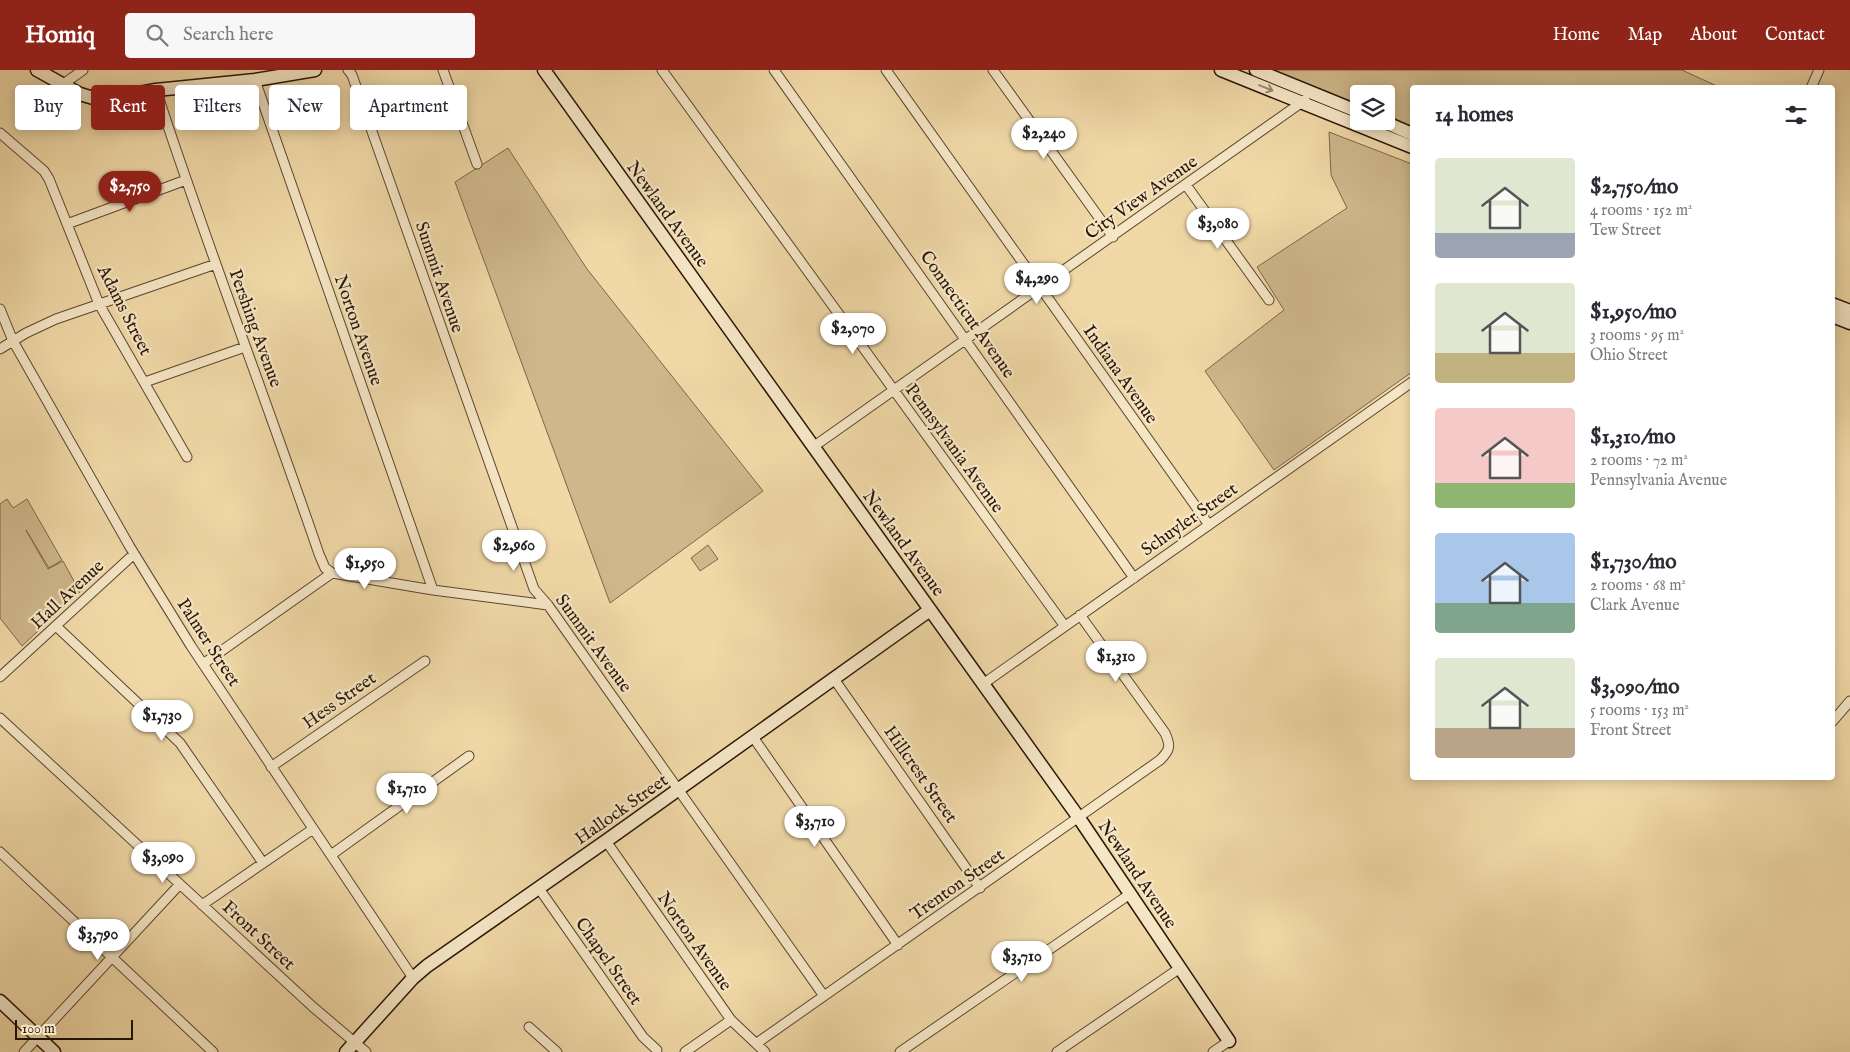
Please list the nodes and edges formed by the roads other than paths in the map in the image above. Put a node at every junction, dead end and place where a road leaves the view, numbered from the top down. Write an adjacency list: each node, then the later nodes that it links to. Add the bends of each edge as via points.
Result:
1 (37, 70): 15 (street)
2 (83, 70): 15 (street)
3 (316, 70): 14 (street)
4 (348, 70): 54 (street, Summit Avenue, via 526,569 534,589)
5 (443, 70): 26 (street)
6 (544, 70): 47 (street, Newland Avenue)
7 (662, 70): 46 (street, Pennsylvania Avenue)
8 (774, 70): 40 (street, Connecticut Avenue)
9 (886, 70): 32 (street, Indiana Avenue)
10 (994, 70): 30 (street)
11 (1221, 70): 19 (street, one-way to 19)
12 (1256, 70): 18 (street)
13 (1819, 70): 16 (street)
14 (255, 80): 17 (street); 53 (street, Norton Avenue)
15 (62, 85)
16 (1812, 85)
17 (165, 89)
18 (1314, 94): 19 (street, City View Avenue); 20 (street)
19 (1302, 102): 25 (street); 28 (street, City View Avenue)
20 (1350, 108)
21 (165, 117): 27 (street, Pershing Avenue)
22 (1395, 127): 24 (street)
23 (0, 133): 29 (street, Adams Street, via 44,171)
24 (1410, 133)
25 (1410, 146)
26 (477, 164)
27 (186, 180): 29 (street); 31 (street, Pershing Avenue)
28 (1186, 185): 30 (street, City View Avenue); 33 (street)
29 (67, 224): 34 (street, Adams Street)
30 (1113, 237): 32 (street, City View Avenue)
31 (216, 264): 34 (street); 42 (street, Pershing Avenue)
32 (1040, 288): 40 (street, City View Avenue); 49 (street, Indiana Avenue)
33 (1269, 300)
34 (99, 304): 41 (street, via 56,319); 44 (street, Adams Street)
35 (1835, 305): 37 (street)
36 (0, 309): 41 (street, Palmer Street)
37 (1850, 311)
38 (1835, 317): 39 (street)
39 (1850, 324)
40 (966, 340): 46 (street, City View Avenue); 52 (street, Connecticut Avenue)
41 (13, 341): 43 (street); 50 (street, Palmer Street)
42 (245, 347): 44 (street); 51 (street, Pershing Avenue, via 319,554 325,568)
43 (0, 349)
44 (145, 382): 48 (street, Adams Street)
45 (1410, 383): 49 (street, Schuyler Street)
46 (894, 391): 47 (street, City View Avenue); 58 (street, Pennsylvania Avenue)
47 (813, 447): 55 (street, Newland Avenue)
48 (187, 457)
49 (1209, 525): 52 (street, Schuyler Street)
50 (134, 554): 57 (street, Hall Avenue); 60 (street, Palmer Street)
51 (332, 573): 53 (street); 60 (street)
52 (1134, 578): 56 (street, Schuyler Street)
53 (433, 590): 54 (street)
54 (548, 605): 70 (street, Summit Avenue)
55 (930, 610): 62 (street, Hallock Street); 63 (street, Newland Avenue)
56 (1080, 614): 58 (street, Schuyler Street); 71 (street, Trenton Street, via 1145,703 1170,745 1160,760)
57 (56, 626): 61 (street, Hall Avenue); 76 (street, via 180,743)
58 (1064, 626): 63 (street, Schuyler Street)
59 (424, 661): 69 (street, Hess Street)
60 (203, 664): 69 (street, Palmer Street)
61 (0, 677)
62 (834, 678): 67 (street, Hallock Street); 79 (street, Hillcrest Street)
63 (983, 684): 71 (street, Newland Avenue)
64 (1850, 700): 66 (street)
65 (0, 718): 77 (street, Front Street)
66 (1835, 718)
67 (753, 737): 70 (street, Hallock Street); 82 (street)
68 (469, 756): 75 (street)
69 (271, 767): 72 (street, Palmer Street)
70 (679, 789): 73 (street, Hallock Street); 86 (street, Summit Avenue)
71 (1079, 818): 79 (street, Trenton Street); 80 (street, Newland Avenue)
72 (313, 829): 75 (street, Palmer Street); 76 (street)
73 (606, 841): 78 (street, Hallock Street); 88 (street, Norton Avenue)
74 (0, 852): 83 (street)
75 (331, 855): 85 (street, Palmer Street)
76 (262, 863): 81 (street)
77 (180, 884): 81 (street, Front Street); 83 (street)
78 (538, 887): 85 (street, Hallock Street); 94 (street, Chapel Street, via 643,1037)
79 (980, 888): 82 (street, Trenton Street)
80 (1130, 894): 84 (street, Newland Avenue); 102 (street)
81 (202, 905): 93 (street, Front Street, via 313,1007)
82 (898, 945): 86 (street, Trenton Street)
83 (112, 958): 90 (street); 97 (street)
84 (1180, 968): 91 (street, Newland Avenue); 103 (street)
85 (413, 978): 93 (street, Hallock Street)
86 (824, 996): 92 (street, Trenton Street)
87 (0, 1001): 90 (street)
88 (731, 1020): 92 (street, Norton Avenue); 100 (street)
89 (529, 1027): 99 (street)
90 (38, 1038): 95 (street); 96 (street)
91 (1229, 1041): 104 (street)
92 (757, 1043): 101 (street, Norton Avenue)
93 (351, 1047): 98 (street, Front Street)
94 (657, 1051)
95 (24, 1052)
96 (54, 1052)
97 (213, 1052)
98 (366, 1052)
99 (557, 1052)
100 (685, 1052)
101 (765, 1052)
102 (900, 1052)
103 (1057, 1052)
104 (1213, 1052)

